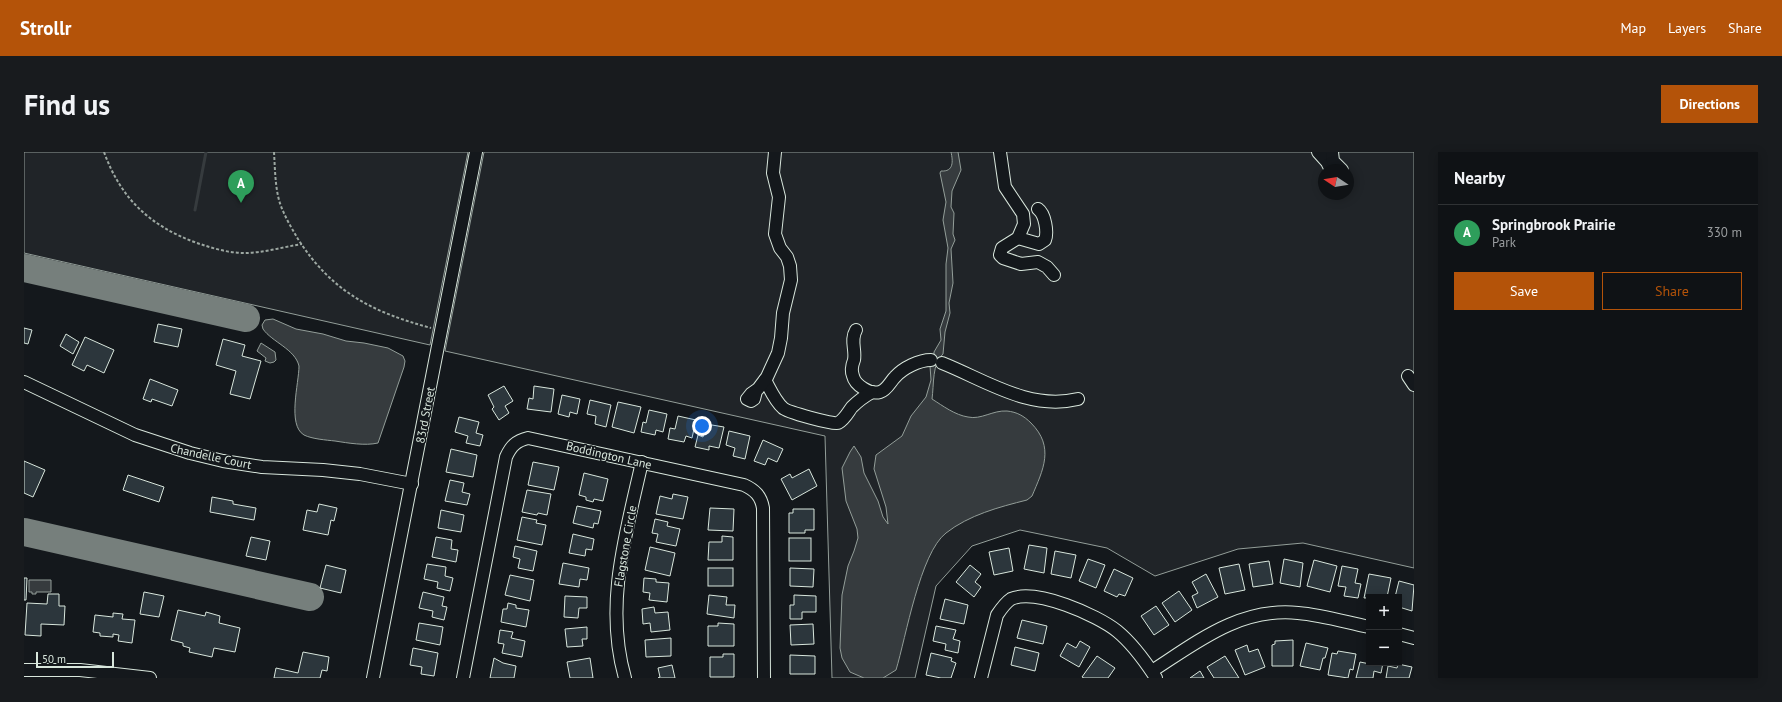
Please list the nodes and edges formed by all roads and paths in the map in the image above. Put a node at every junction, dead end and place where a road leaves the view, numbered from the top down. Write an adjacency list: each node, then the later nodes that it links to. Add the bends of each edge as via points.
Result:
1 (104, 152): 12 (path, via 124,191 146,215 170,232 208,246 238,253)
2 (274, 152): 12 (path, via 279,200 284,214)
3 (476, 152): 22 (street, 83rd Street)
4 (775, 152): 16 (street, via 774,173 779,197 775,234 790,266 790,280 782,313 782,338)
5 (1000, 152): 11 (street, via 1004,188 1020,209 1024,220 1024,228)
6 (1318, 152): 8 (street)
7 (1332, 152): 9 (street)
8 (1328, 164)
9 (1336, 164)
10 (1038, 209): 11 (street, via 1043,214 1045,240 1039,244)
11 (1018, 238): 13 (street, via 1002,248 999,253 1001,257 1020,264 1038,262)
12 (302, 244): 14 (path, via 332,280 358,300 392,316)
13 (1054, 275)
14 (434, 329)
15 (856, 330): 19 (street, via 853,338 855,351 852,375 856,382)
16 (765, 380): 18 (street); 19 (street, via 783,408 791,413 807,415 828,423 837,423 852,406)
17 (24, 382): 22 (street, Chandelle Court, via 135,435 190,453 262,467 353,474)
18 (756, 391)
19 (872, 392): 20 (street, via 884,390 904,369 922,362 936,362 1014,394 1049,402)
20 (1078, 399)
21 (642, 462): 30 (street, Boddington Lane, via 535,438 521,439 510,449 506,457); 31 (street, Flagstone Circle, via 622,546 616,594 616,621); 32 (street, Boddington Lane, via 744,486 758,495 762,508)
22 (412, 484): 29 (street, 83rd Street)
23 (1366, 626): 27 (street, via 1297,612 1258,614 1238,619 1211,632)
24 (1402, 635): 25 (street)
25 (1414, 638)
26 (24, 670): 28 (street, via 86,670)
27 (1154, 674): 33 (street, via 1130,643 1103,621 1074,607 1032,597 1021,597 1002,606 997,615)
28 (150, 678)
29 (373, 678)
30 (463, 678)
31 (625, 678)
32 (764, 678)
33 (982, 678)

